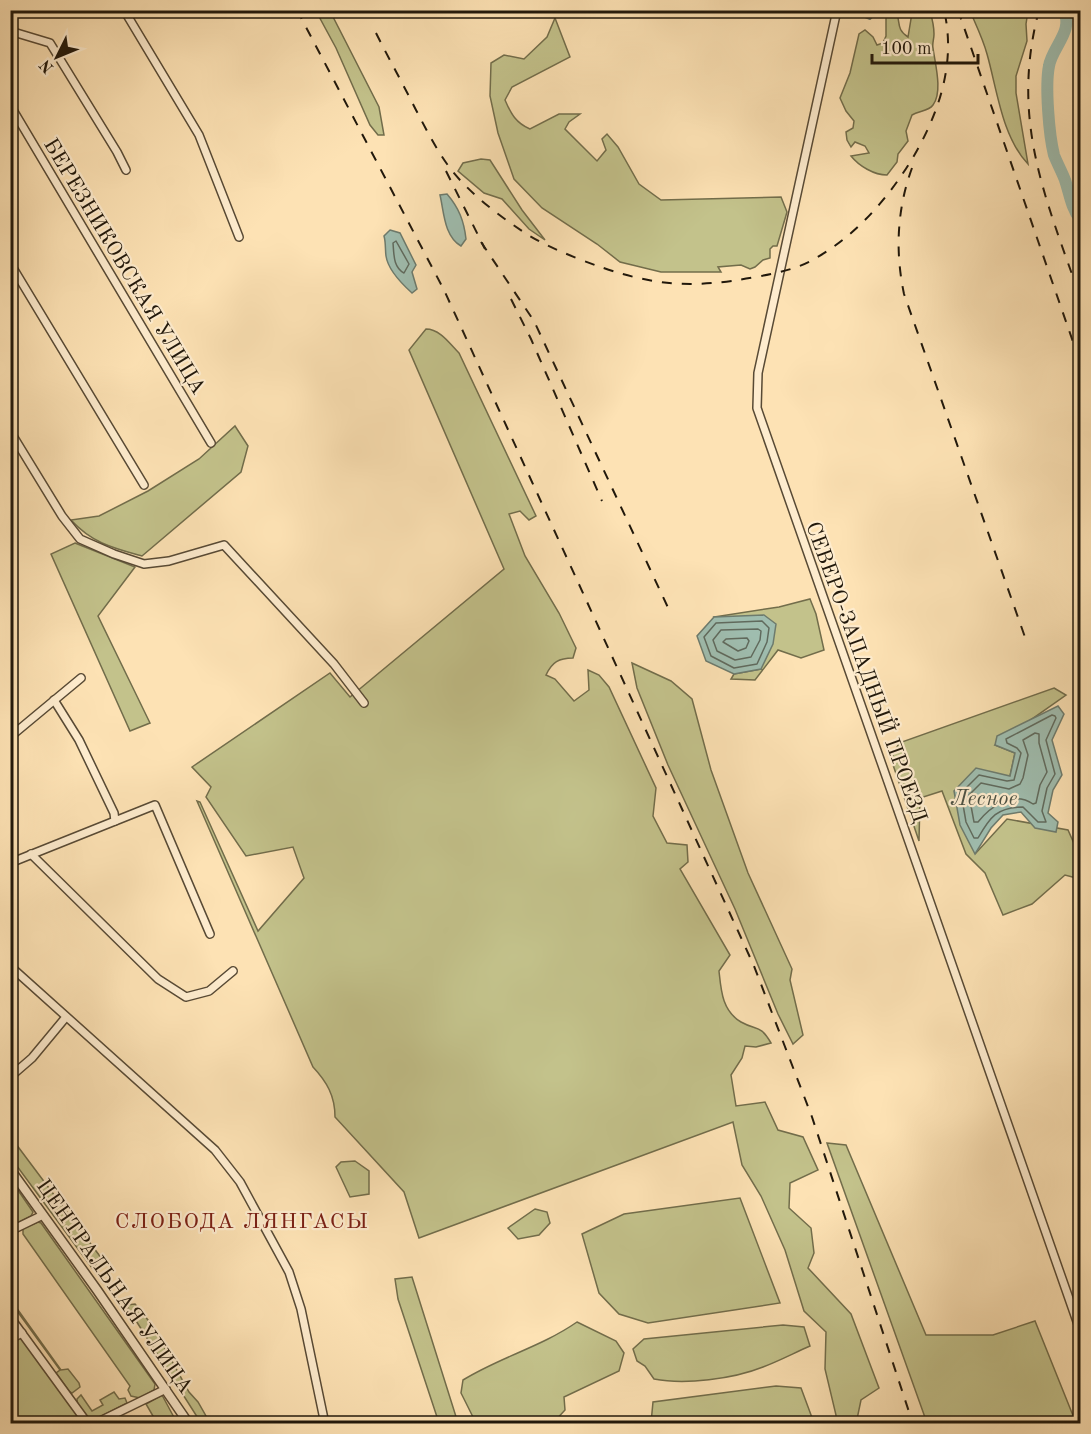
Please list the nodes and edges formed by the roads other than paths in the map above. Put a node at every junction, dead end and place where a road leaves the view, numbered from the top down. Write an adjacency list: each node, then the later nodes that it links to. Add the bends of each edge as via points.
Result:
1 (124, 10): 6 (street, via 200,135)
2 (837, 10): 27 (street, СЕВЕРО-ЗАПАДНЫЙ ПРОЕЗД, via 758,373 757,408)
3 (10, 32): 5 (street, via 50,43)
4 (10, 105): 9 (street, БЕРЕЗНИКОВСКАЯ УЛИЦА)
5 (126, 170)
6 (239, 237)
7 (10, 263): 10 (street)
8 (10, 430): 13 (street, via 80,539 144,564 224,545 334,664)
9 (212, 443)
10 (144, 485)
11 (81, 678): 12 (street)
12 (54, 700): 14 (street); 15 (street, via 80,740)
13 (364, 704)
14 (10, 737)
15 (115, 821): 16 (street); 18 (street, via 155,805)
16 (31, 854): 17 (street); 20 (street, via 158,979 186,998 209,991)
17 (10, 863)
18 (210, 934)
19 (10, 966): 21 (street)
20 (233, 971)
21 (66, 1017): 22 (street, via 32,1058); 34 (street, via 215,1150 240,1182 289,1272 301,1309)
22 (10, 1077)
23 (10, 1169): 24 (street, ЦЕНТРАЛЬНАЯ УЛИЦА)
24 (43, 1215): 25 (street); 30 (street, ЦЕНТРАЛЬНАЯ УЛИЦА)
25 (10, 1231)
26 (10, 1317): 28 (street)
27 (1080, 1330)
28 (22, 1333): 29 (street); 31 (street)
29 (10, 1338)
30 (166, 1389): 32 (street); 33 (street, ЦЕНТРАЛЬНАЯ УЛИЦА)
31 (88, 1424)
32 (94, 1424)
33 (189, 1424)
34 (325, 1424)

